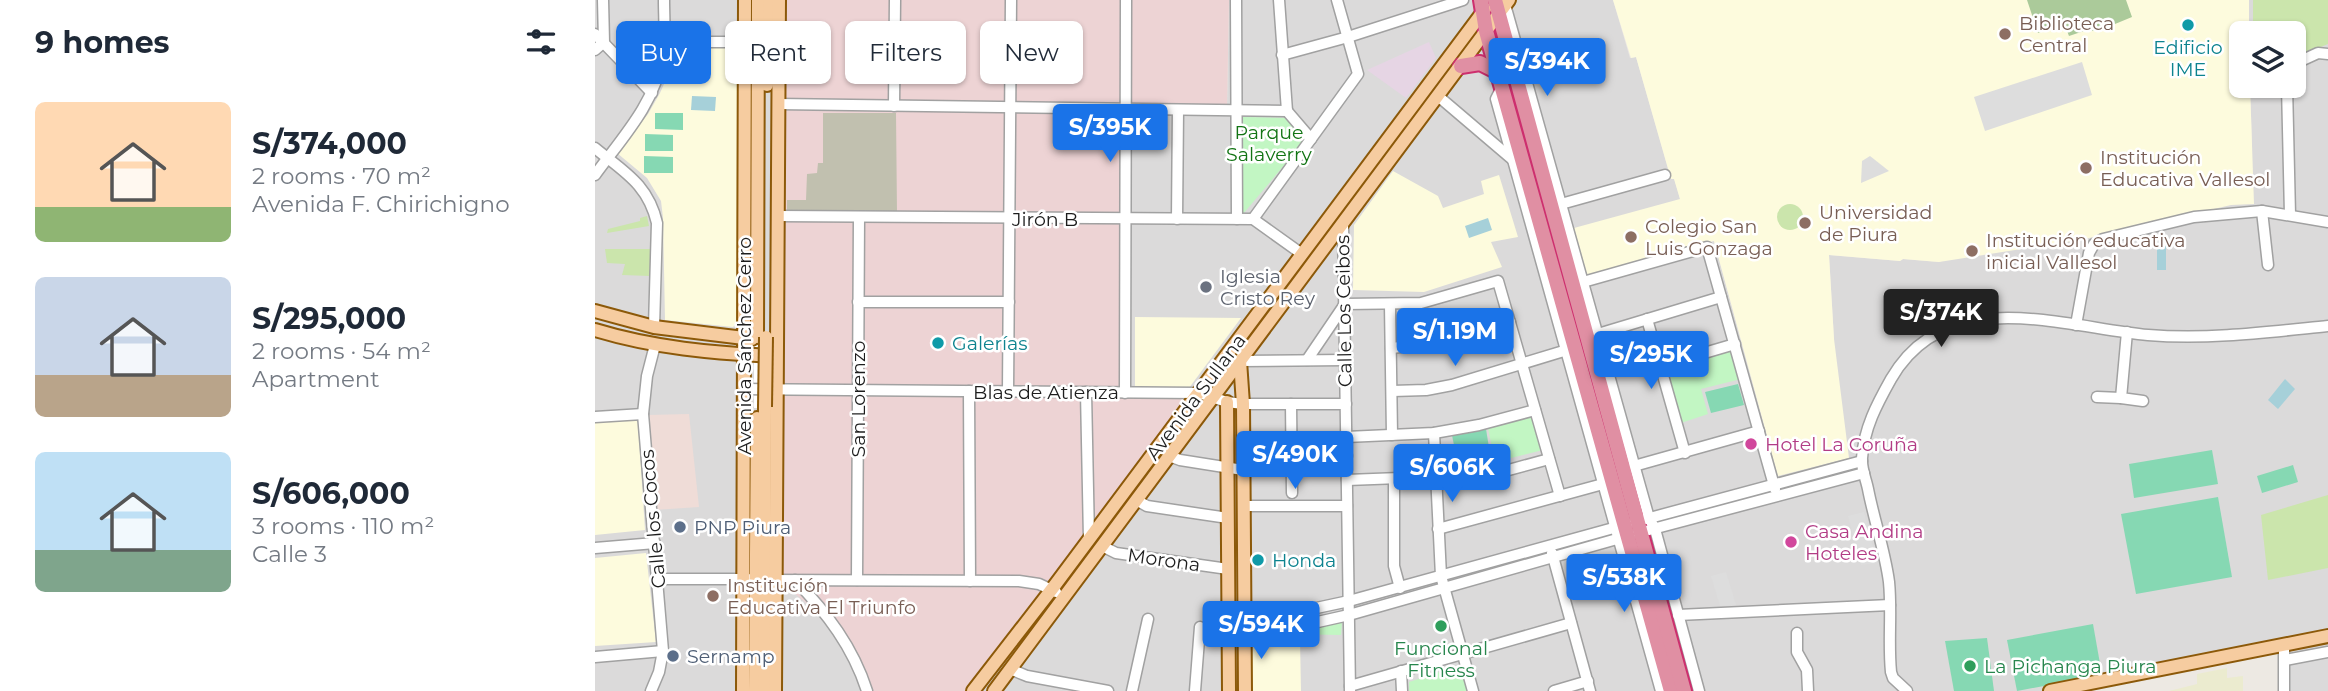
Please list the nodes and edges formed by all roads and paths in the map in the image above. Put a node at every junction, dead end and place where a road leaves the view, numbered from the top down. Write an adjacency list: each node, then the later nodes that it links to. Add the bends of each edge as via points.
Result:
1 (603, 0): 23 (street)
2 (664, 0): 15 (street)
3 (745, 0): 16 (main road, Avenida Sánchez Cerro)
4 (758, 0): 82 (main road, Avenida Sánchez Cerro)
5 (767, 0): 17 (main road, Avenida Sánchez Cerro)
6 (779, 0): 18 (main road, Avenida Sánchez Cerro)
7 (895, 0): 40 (street)
8 (1010, 0): 41 (street)
9 (1126, 0): 42 (street)
10 (1236, 0): 44 (street)
11 (1279, 0): 27 (street)
12 (1337, 0): 21 (street)
13 (1463, 0): 21 (street)
14 (1494, 4): 19 (highway); 22 (main road, Avenida Sullana); 52 (street); 140 (highway)
15 (664, 21)
16 (745, 21)
17 (767, 21)
18 (779, 21)
19 (1486, 31): 22 (main road, Avenida Sullana); 30 (highway)
20 (595, 34): 23 (street)
21 (1348, 37): 27 (street); 46 (street, via 1358,74)
22 (1471, 40): 29 (main road, Avenida Sullana); 54 (main road, Avenida Sullana)
23 (604, 43): 24 (street); 26 (street)
24 (595, 50)
25 (2328, 54): 28 (street)
26 (616, 55)
27 (1283, 55): 45 (street)
28 (2306, 58)
29 (1461, 66): 30 (highway, via 1480,63); 37 (main road, Avenida Sullana)
30 (1500, 80): 49 (street, via 1496,99); 140 (highway)
31 (644, 84): 36 (street)
32 (656, 84): 36 (street)
33 (746, 84): 82 (main road, Avenida Sánchez Cerro)
34 (767, 84): 82 (main road, Avenida Sánchez Cerro)
35 (778, 84): 39 (main road, Avenida Sánchez Cerro)
36 (652, 93): 48 (street)
37 (1438, 96): 49 (street); 64 (main road, Avenida Sullana)
38 (2287, 98): 55 (street)
39 (778, 104): 40 (street); 56 (main road, Avenida Sánchez Cerro)
40 (894, 106): 41 (street)
41 (1010, 108): 42 (street); 58 (street)
42 (1126, 109): 43 (street); 59 (street)
43 (1178, 110): 44 (street); 60 (street)
44 (1236, 111): 45 (street); 61 (street)
45 (1287, 111): 46 (street)
46 (1311, 139): 62 (street)
47 (595, 148): 48 (street)
48 (607, 158): 50 (street); 78 (street, via 638,184 653,207 657,223)
49 (1513, 159): 86 (street)
50 (595, 175)
51 (1665, 175): 52 (street)
52 (1561, 204): 67 (street)
53 (2262, 211): 55 (street); 66 (street); 76 (street, via 2195,217 2094,244)
54 (1332, 214): 64 (main road, Calle Los Ceibos); 65 (main road, Avenida Sullana)
55 (2290, 215): 63 (street)
56 (778, 216): 57 (street, Jirón B); 82 (main road, Avenida Sánchez Cerro)
57 (859, 217): 58 (street, Jirón B); 69 (street, San Lorenzo)
58 (1009, 219): 59 (street, Jirón B); 70 (street)
59 (1125, 219): 60 (street, Jirón B); 101 (street)
60 (1177, 219): 61 (street, Jirón B)
61 (1237, 219): 62 (street, Jirón B)
62 (1253, 219): 65 (street)
63 (2328, 222)
64 (1343, 225): 71 (street, Calle Los Ceibos); 91 (main road, Avenida Sullana)
65 (1302, 254): 102 (main road, Avenida Sullana)
66 (2268, 265)
67 (1583, 282): 68 (street, via 1707,247); 81 (street)
68 (1721, 297): 74 (street); 83 (street)
69 (858, 302): 70 (street); 96 (street, San Lorenzo)
70 (1009, 302): 99 (street)
71 (1345, 304): 72 (street); 89 (street); 90 (street, Calle Los Ceibos)
72 (1390, 305): 75 (street, via 1432,300 1496,280); 85 (street)
73 (595, 311): 78 (main road)
74 (1647, 319): 81 (street); 93 (street)
75 (1510, 323): 85 (street, via 1429,346); 92 (street)
76 (2076, 325): 80 (street); 122 (street, via 2022,317 1984,318 1934,335 1895,372 1878,401)
77 (2328, 326): 80 (street, via 2185,336)
78 (654, 327): 82 (main road)
79 (595, 330): 84 (main road)
80 (2127, 332): 104 (street)
81 (1598, 334): 123 (street)
82 (761, 338): 87 (main road, Avenida Sánchez Cerro); 88 (main road, Avenida Sánchez Cerro); 152 (main road, Avenida Sánchez Cerro)
83 (1735, 344): 93 (street); 113 (street)
84 (655, 345): 87 (main road); 111 (street, Calle los Cocos)
85 (1391, 348): 98 (street)
86 (1567, 350): 92 (street); 130 (street)
87 (745, 354): 88 (main road); 94 (main road, Avenida Sánchez Cerro)
88 (777, 356): 95 (main road, Avenida Sánchez Cerro)
89 (1307, 360): 90 (street); 91 (street)
90 (1345, 360): 109 (street, Calle Los Ceibos)
91 (1240, 361): 102 (main road, Avenida Sullana); 107 (main road)
92 (1522, 364): 98 (street, via 1452,385); 110 (street)
93 (1660, 366): 117 (street)
94 (744, 389): 95 (street, Blas de Atienza); 152 (main road, Avenida Sánchez Cerro)
95 (777, 389): 96 (street, Blas de Atienza); 152 (main road, Avenida Sánchez Cerro)
96 (858, 390): 97 (street, Blas de Atienza); 154 (street, San Lorenzo)
97 (969, 391): 99 (street, Blas de Atienza); 155 (street)
98 (1391, 391): 115 (street)
99 (1008, 392): 100 (street, Blas de Atienza)
100 (1086, 392): 101 (street, Blas de Atienza); 142 (street)
101 (1125, 393): 102 (street, Blas de Atienza)
102 (1205, 396): 106 (street, Blas de Atienza); 118 (main road, Avenida Sullana); 142 (main road, Avenida Sullana)
103 (2097, 397): 104 (street)
104 (2121, 398): 105 (street)
105 (2143, 401)
106 (1227, 402): 107 (street, Blas de Atienza); 124 (main road)
107 (1243, 404): 108 (street, Blas de Atienza); 125 (main road)
108 (1291, 404): 109 (street, Blas de Atienza); 119 (street)
109 (1346, 404): 116 (street, Calle Los Ceibos)
110 (1535, 410): 114 (street); 121 (street)
111 (643, 414): 112 (street); 143 (street, Calle los Cocos)
112 (595, 417)
113 (1759, 431): 117 (street); 131 (street)
114 (1434, 433): 115 (street); 127 (street)
115 (1392, 435): 116 (street)
116 (1346, 438): 120 (street, Calle Los Ceibos)
117 (1685, 453): 123 (street)
118 (1169, 456): 124 (street); 135 (main road, Avenida Sullana)
119 (1291, 456): 120 (street); 132 (street)
120 (1347, 456): 129 (street, Calle Los Ceibos)
121 (1549, 459): 127 (street, via 1497,472); 133 (street)
122 (1862, 461): 126 (street); 131 (street)
123 (1634, 466): 140 (street)
124 (1227, 468): 125 (street); 138 (main road)
125 (1243, 470): 136 (main road)
126 (1864, 472): 134 (street); 161 (street, via 1885,561)
127 (1436, 478): 128 (street); 139 (street)
128 (1394, 480): 129 (street); 156 (street, via 1394,566)
129 (1347, 481): 137 (street, Calle Los Ceibos)
130 (1603, 484): 133 (street); 140 (street)
131 (1774, 485): 134 (street); 140 (street)
132 (1292, 493)
133 (1560, 496): 139 (street)
134 (1777, 496): 141 (street)
135 (1136, 500): 138 (street, via 1147,506); 144 (main road, Avenida Sullana)
136 (1243, 506): 137 (street); 165 (main road)
137 (1347, 506): 160 (street, Calle Los Ceibos)
138 (1228, 519): 148 (main road)
139 (1438, 529): 149 (street)
140 (1631, 529): 141 (street); 146 (street); 147 (highway); 199 (street); 200 (highway)
141 (1655, 529): 150 (street)
142 (1089, 539): 157 (main road, Avenida Sullana)
143 (655, 543): 145 (street); 151 (street, Calle los Cocos)
144 (1102, 546): 148 (street, Morona, via 1116,553); 159 (main road, Avenida Sullana)
145 (595, 548)
146 (1551, 551): 149 (street); 158 (street); 167 (street)
147 (1650, 566): 150 (highway); 201 (highway)
148 (1228, 569): 164 (main road)
149 (1440, 576): 156 (street); 158 (street)
150 (1669, 578): 163 (street)
151 (659, 579): 152 (street); 174 (street, Calle los Cocos)
152 (760, 580): 153 (street); 184 (main road, Avenida Sánchez Cerro); 185 (main road, Avenida Sánchez Cerro); 186 (main road, Avenida Sánchez Cerro); 187 (main road, Avenida Sánchez Cerro)
153 (795, 580): 154 (street); 188 (street, via 839,631)
154 (857, 580): 155 (street)
155 (970, 581): 157 (street, via 1019,581)
156 (1399, 588): 160 (street)
157 (1052, 589): 159 (street); 189 (main road, Avenida Sullana)
158 (1444, 590): 162 (street); 176 (street)
159 (1065, 597): 179 (main road, Avenida Sullana)
160 (1349, 601): 162 (street, Calle Los Ceibos); 165 (street, via 1279,616)
161 (1890, 605): 163 (street); 204 (street, via 1891,672)
162 (1349, 615): 170 (street, via 1282,630); 182 (street, Calle Los Ceibos)
163 (1678, 615): 202 (street)
164 (1228, 616): 165 (street); 169 (main road)
165 (1244, 617): 170 (main road)
166 (1149, 619): 192 (street)
167 (1571, 623): 176 (street); 181 (street)
168 (1200, 627): 193 (street)
169 (1228, 630): 170 (street); 194 (main road)
170 (1244, 631): 195 (main road)
171 (1797, 633): 203 (street, via 1797,652 1807,670)
172 (2328, 636): 173 (main road)
173 (2284, 645): 178 (street); 205 (main road)
174 (663, 651): 177 (street); 183 (street, Calle los Cocos)
175 (2328, 652): 178 (street)
176 (1462, 654): 180 (street); 197 (street)
177 (595, 657)
178 (2285, 660): 206 (street)
179 (1010, 669): 190 (main road, Avenida Sullana); 191 (street)
180 (1401, 671): 182 (street); 196 (street)
181 (1589, 686): 198 (street)
182 (1350, 689)
183 (651, 691)
184 (743, 691)
185 (755, 691)
186 (764, 691)
187 (775, 691)
188 (867, 691)
189 (973, 691)
190 (994, 691)
191 (1108, 691)
192 (1132, 691)
193 (1195, 691)
194 (1229, 691)
195 (1245, 691)
196 (1402, 691)
197 (1473, 691)
198 (1554, 691)
199 (1661, 691)
200 (1671, 691)
201 (1684, 691)
202 (1699, 691)
203 (1808, 691)
204 (1907, 691)
205 (2050, 691)
206 (2284, 691)

